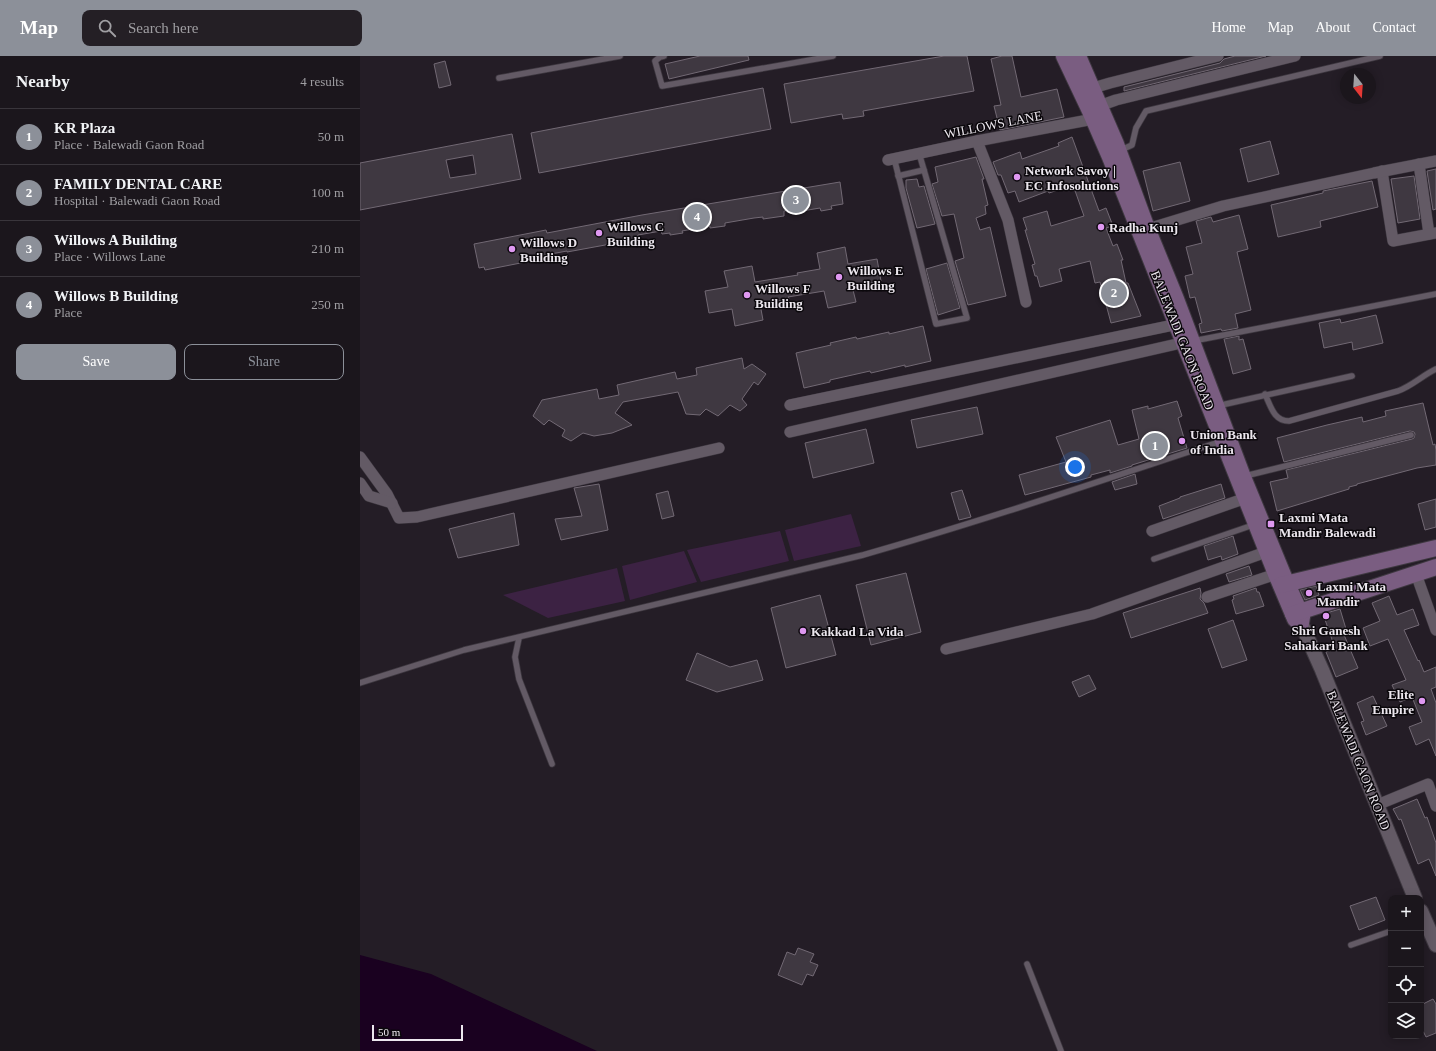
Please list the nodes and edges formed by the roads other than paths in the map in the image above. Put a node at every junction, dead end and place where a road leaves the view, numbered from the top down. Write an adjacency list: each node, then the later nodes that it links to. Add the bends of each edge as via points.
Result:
1 (620, 56): 9 (lane)
2 (664, 56): 3 (lane, via 655,61 662,86)
3 (833, 56)
4 (1064, 56): 13 (main road, BALEWADI GAON ROAD)
5 (1078, 56): 11 (main road, BALEWADI GAON ROAD)
6 (1218, 56): 10 (street)
7 (1295, 56): 12 (street, WILLOWS LANE)
8 (1380, 56): 16 (lane, via 1146,111 1136,128 1132,145)
9 (498, 78)
10 (1117, 81): 11 (street); 12 (street)
11 (1093, 88): 13 (main road, BALEWADI GAON ROAD)
12 (1122, 99): 13 (street, WILLOWS LANE)
13 (1099, 114): 14 (street, WILLOWS LANE); 16 (main road, BALEWADI GAON ROAD)
14 (977, 141): 15 (street, WILLOWS LANE); 26 (street, via 1008,220)
15 (919, 153): 17 (street, WILLOWS LANE); 20 (lane)
16 (1114, 154): 23 (main road, BALEWADI GAON ROAD)
17 (891, 159): 22 (lane)
18 (1436, 161): 19 (street)
19 (1419, 164): 21 (street); 24 (street)
20 (924, 170): 22 (lane); 22 (lane, via 967,318 936,324)
21 (1382, 171): 23 (street, via 1223,206); 24 (street, via 1393,240)
22 (898, 176)
23 (1144, 230): 27 (main road, BALEWADI GAON ROAD)
24 (1433, 233)
25 (1436, 294): 28 (lane)
26 (1026, 302)
27 (1181, 323): 28 (main road, BALEWADI GAON ROAD); 32 (street)
28 (1188, 341): 33 (main road, BALEWADI GAON ROAD); 34 (street); 36 (main road, BALEWADI GAON ROAD)
29 (1436, 370): 31 (lane, via 1406,389 1289,421 1277,418)
30 (1352, 376): 31 (lane)
31 (1265, 394): 33 (lane)
32 (790, 405)
33 (1217, 406): 36 (main road, BALEWADI GAON ROAD)
34 (790, 432)
35 (1411, 435): 39 (lane)
36 (1225, 440): 39 (main road, BALEWADI GAON ROAD); 41 (main road, BALEWADI GAON ROAD); 56 (lane, via 902,544)
37 (719, 448): 42 (street, via 417,517 399,518)
38 (360, 457): 42 (street)
39 (1243, 477): 51 (main road, BALEWADI GAON ROAD)
40 (360, 483): 42 (street, via 369,496)
41 (1246, 498): 43 (main road, BALEWADI GAON ROAD); 44 (street)
42 (392, 503)
43 (1256, 524): 46 (main road, BALEWADI GAON ROAD); 47 (lane)
44 (1152, 531)
45 (1436, 548): 49 (main road)
46 (1266, 552): 51 (main road, BALEWADI GAON ROAD); 57 (street, via 1105,610)
47 (1154, 559)
48 (1436, 567): 50 (main road)
49 (1345, 570): 51 (main road); 52 (main road)
50 (1416, 574): 52 (main road); 55 (street)
51 (1281, 581): 53 (street); 54 (main road, BALEWADI GAON ROAD)
52 (1352, 595): 54 (main road)
53 (1207, 597)
54 (1298, 616): 60 (street, BALEWADI GAON ROAD)
55 (1436, 630)
56 (519, 638): 58 (lane, via 464,650); 59 (lane, via 515,657 519,679)
57 (946, 650)
58 (360, 683)
59 (552, 764)
60 (1377, 805): 61 (street, via 1428,784); 62 (street, BALEWADI GAON ROAD)
61 (1436, 806)
62 (1414, 895)
63 (1424, 921): 66 (street)
64 (1388, 932): 65 (lane)
65 (1351, 945)
66 (1436, 945)
67 (1027, 964): 68 (lane)
68 (1062, 1051)

